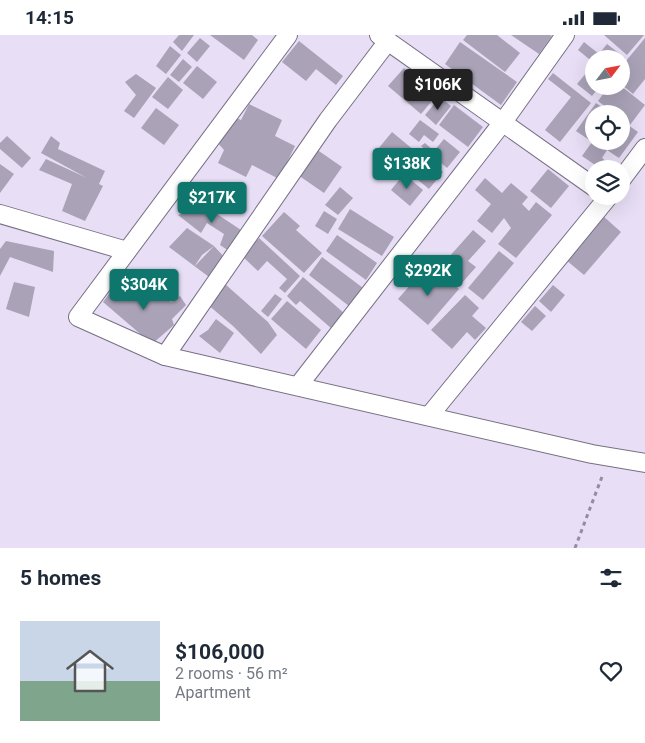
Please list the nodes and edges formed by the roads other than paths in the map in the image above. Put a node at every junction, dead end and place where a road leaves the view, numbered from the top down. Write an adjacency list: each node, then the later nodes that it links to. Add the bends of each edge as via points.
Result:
1 (288, 35): 10 (street)
2 (565, 35): 4 (street)
3 (383, 38): 4 (street); 11 (street)
4 (503, 123): 7 (street); 12 (street)
5 (645, 148): 6 (street)
6 (630, 168)
7 (585, 181)
8 (601, 205): 13 (street)
9 (1, 217): 10 (street)
10 (127, 251): 11 (street, via 78,317)
11 (165, 356): 12 (street)
12 (298, 386): 13 (street)
13 (429, 417): 14 (street)
14 (645, 463)

